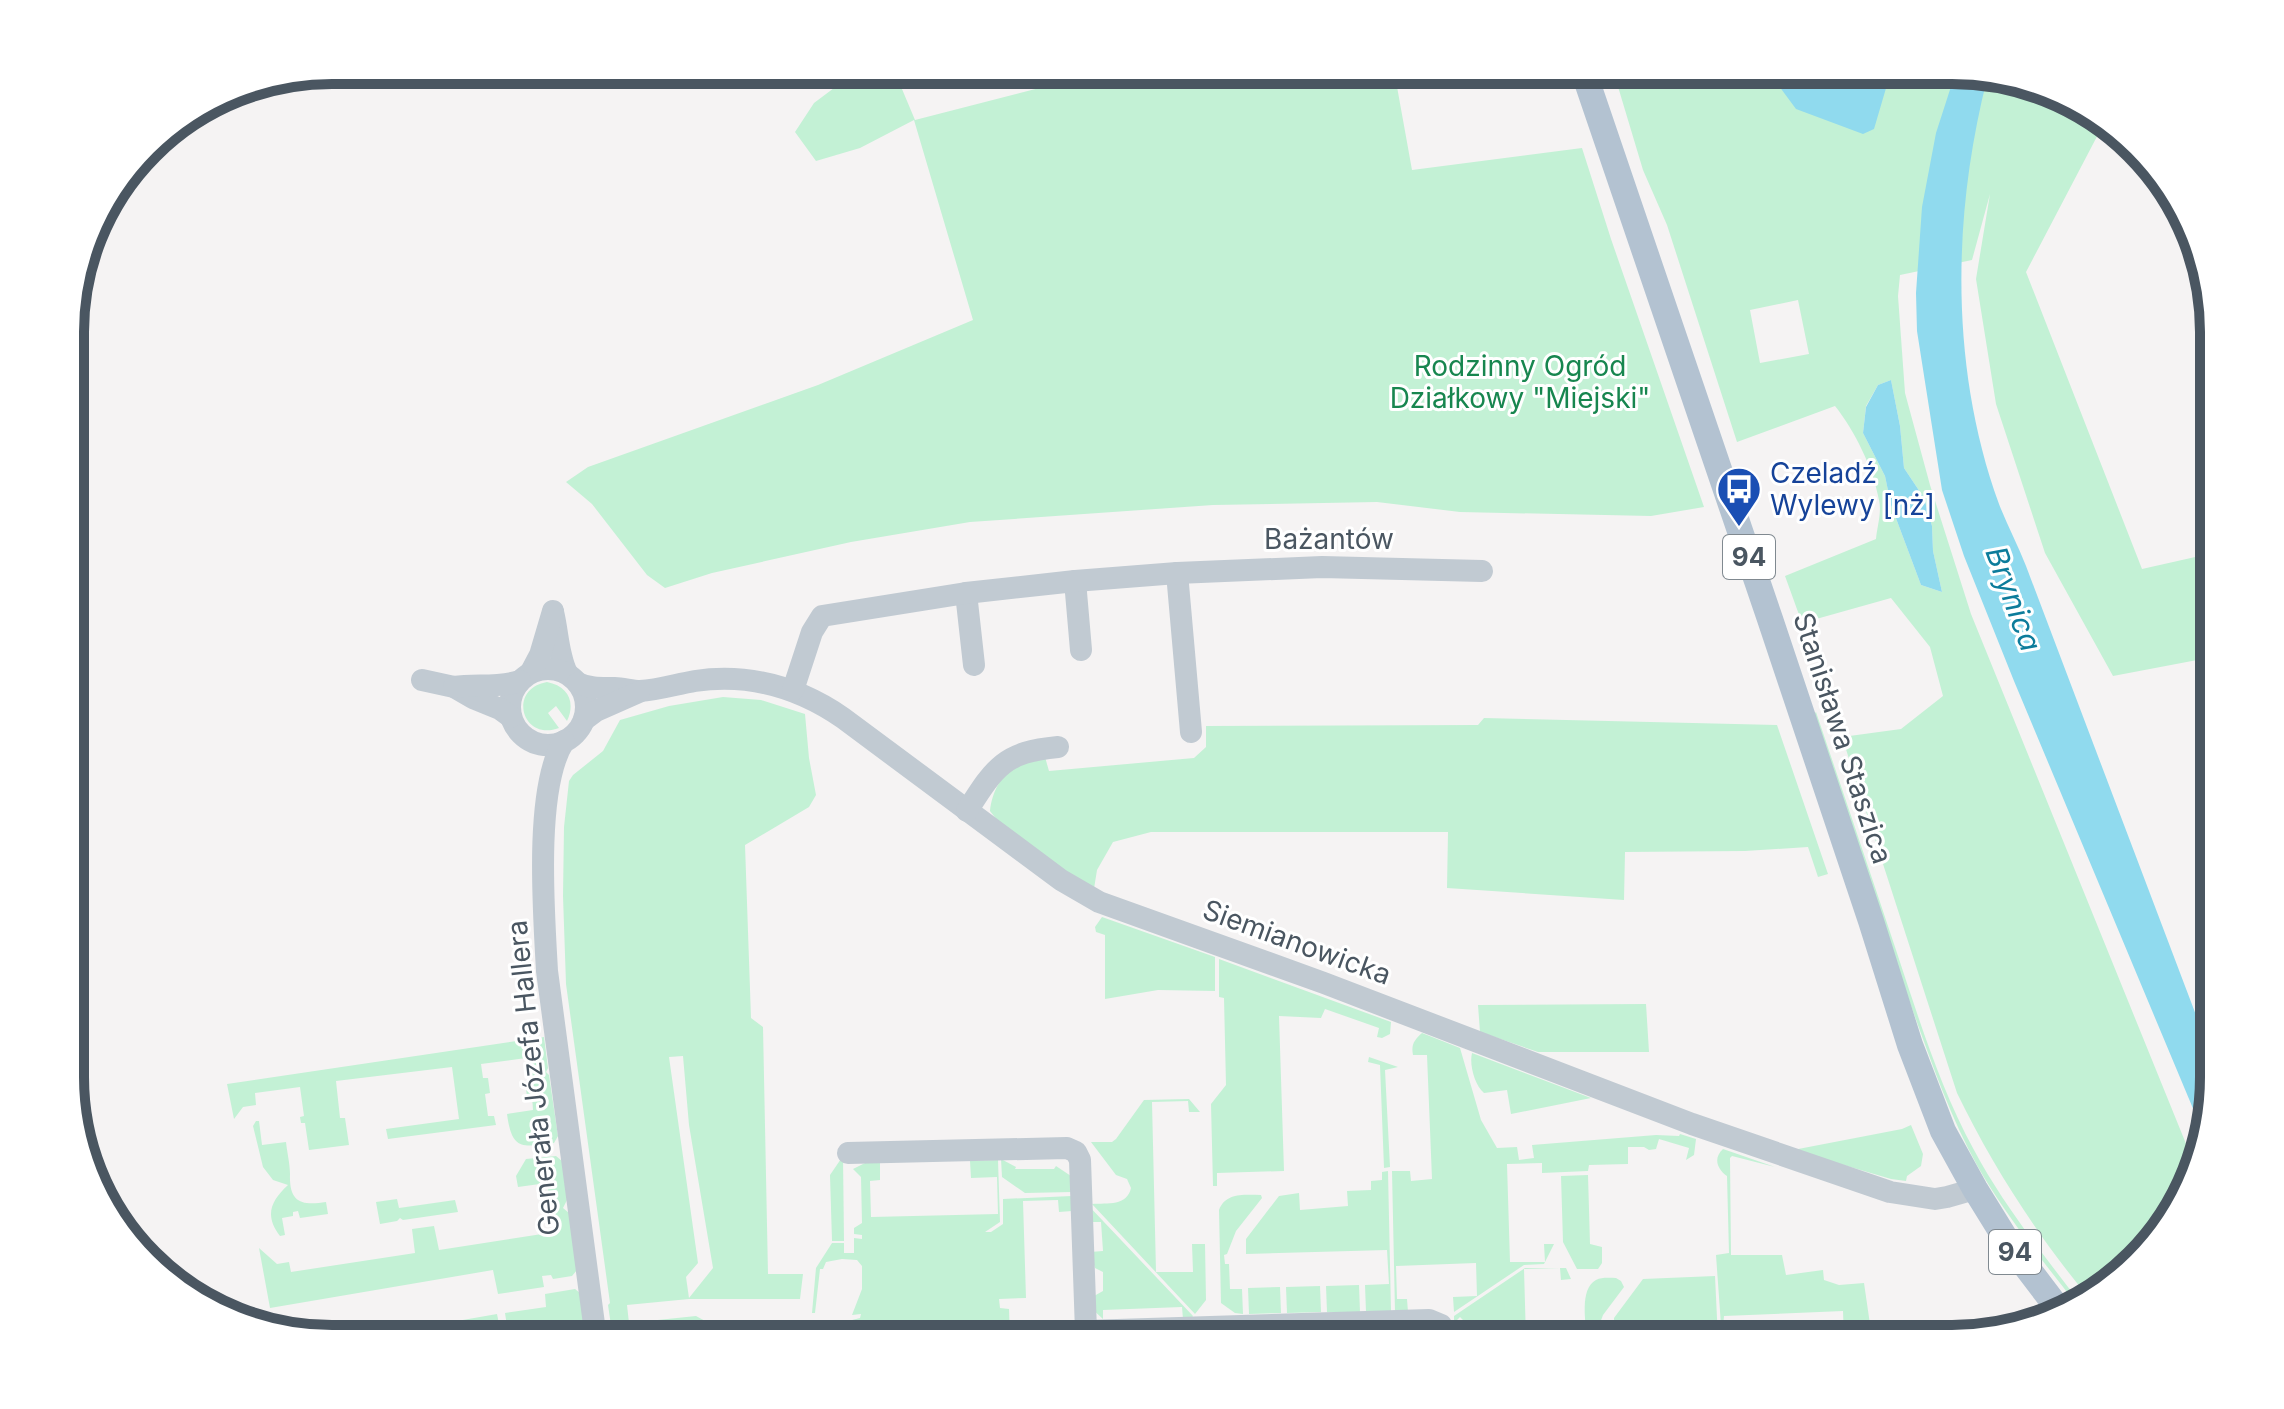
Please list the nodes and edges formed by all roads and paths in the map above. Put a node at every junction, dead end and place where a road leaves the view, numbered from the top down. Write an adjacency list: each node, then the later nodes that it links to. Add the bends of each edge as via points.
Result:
1 (1588, 84): 23 (main road, Stanisława Staszica / 94, via 1910,1045 1943,1131)
2 (1482, 571): 3 (street, Bażantów, via 1322,567)
3 (1177, 573): 4 (street, Bażantów); 16 (street)
4 (1075, 581): 5 (street, Bażantów); 6 (street)
5 (966, 593): 7 (street); 12 (street, Bażantów, via 822,616)
6 (1081, 650)
7 (974, 665)
8 (525, 676): 9 (street, via 549,668); 9 (street, via 540,655 553,611); 11 (street, via 503,685); 14 (street, via 515,687)
9 (572, 678): 13 (street, Siemianowicka, via 591,688); 15 (street, via 586,701)
10 (422, 680): 11 (street)
11 (454, 687): 14 (street)
12 (793, 690): 13 (street, Siemianowicka, via 725,678); 21 (street, Siemianowicka, via 843,718)
13 (640, 691): 15 (street, Siemianowicka)
14 (511, 717): 17 (street)
15 (584, 720): 18 (street)
16 (1191, 732)
17 (531, 741): 18 (street); 20 (street, Generała Józefa Hallera)
18 (564, 741): 20 (street, Generała Józefa Hallera)
19 (1058, 747): 21 (street, via 1007,760)
20 (545, 809): 27 (street, Generała Józefa Hallera, via 548,992)
21 (967, 811): 23 (street, Siemianowicka, via 1099,902 1724,1136 1890,1192 1935,1199)
22 (848, 1153): 28 (street, via 1067,1148 1076,1152)
23 (1975, 1189): 24 (main road, Stanisława Staszica / 94)
24 (2054, 1303)
25 (1291, 1324): 26 (street, via 1429,1320)
26 (1439, 1324)
27 (594, 1325)
28 (1086, 1325)

